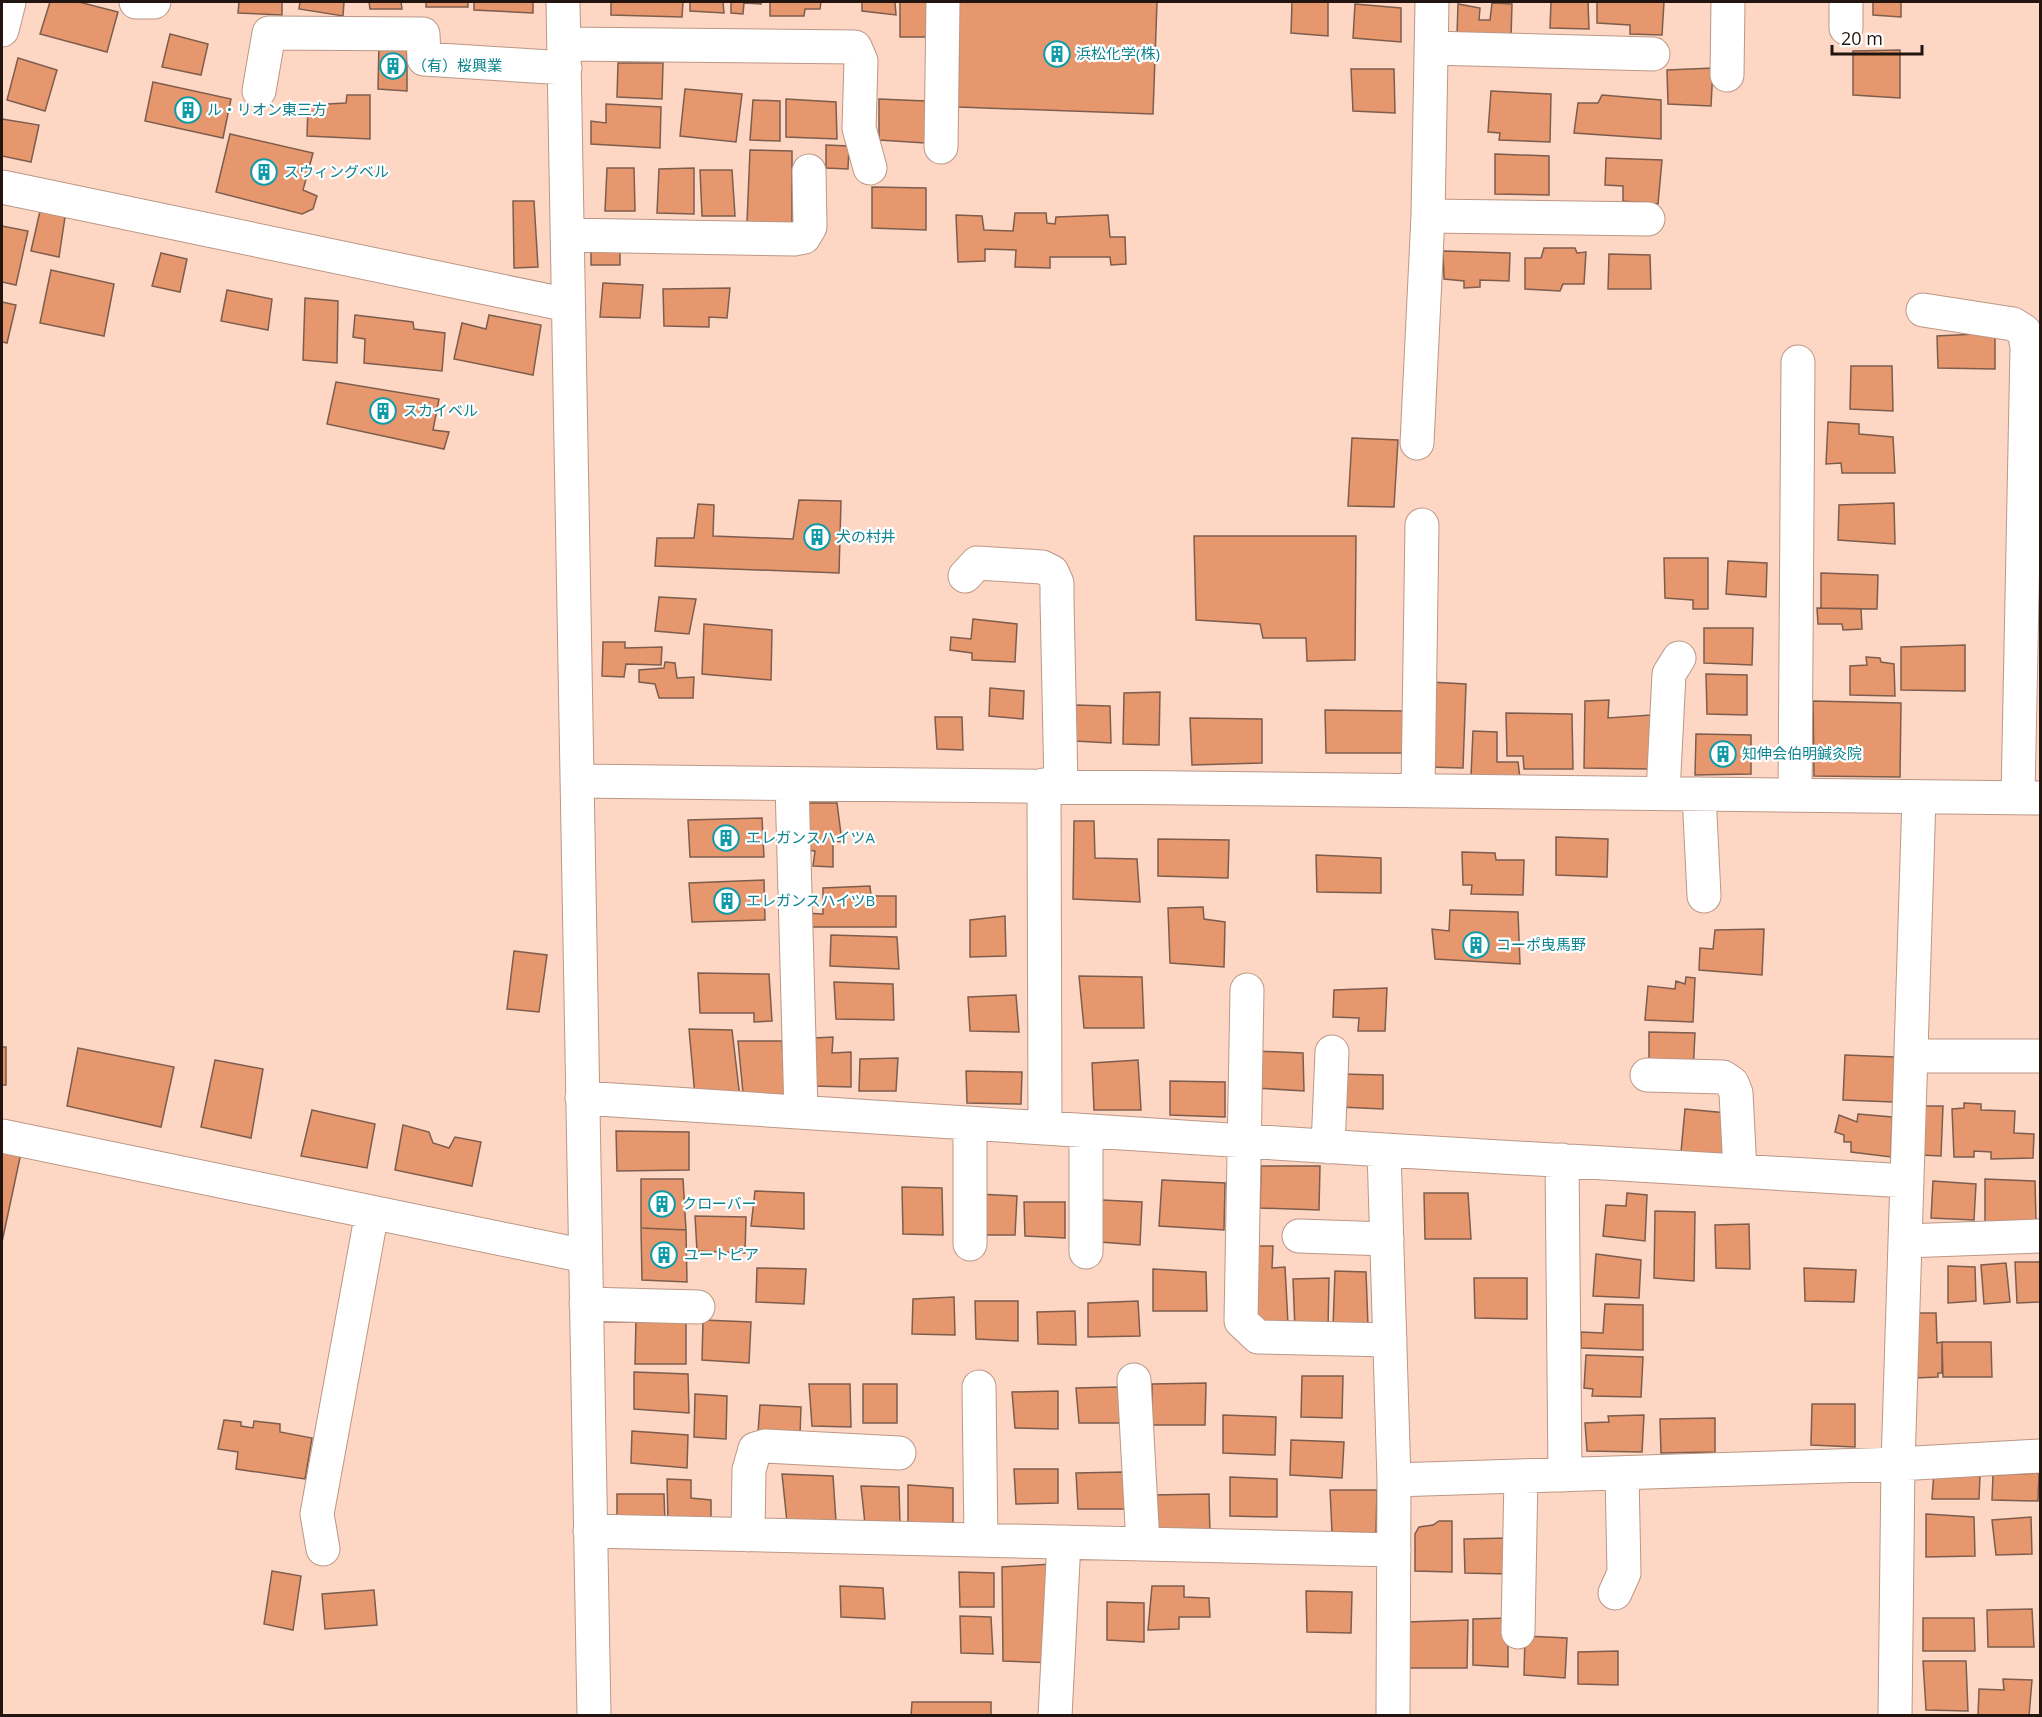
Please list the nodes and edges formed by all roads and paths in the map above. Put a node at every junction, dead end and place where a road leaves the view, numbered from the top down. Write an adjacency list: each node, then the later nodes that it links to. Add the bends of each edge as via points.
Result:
1 (9, 2): 8 (street)
2 (136, 2): 3 (street)
3 (154, 2)
4 (563, 2): 11 (street)
5 (944, 2): 14 (street)
6 (1432, 2): 9 (street)
7 (1728, 2): 12 (street)
8 (2, 30)
9 (1431, 48): 10 (street); 18 (street)
10 (1653, 54)
11 (564, 56): 13 (street, via 424,59 423,34 269,33); 15 (street, via 855,47 861,62 859,128); 20 (street)
12 (1727, 75)
13 (259, 91)
14 (941, 147)
15 (870, 168)
16 (809, 171): 20 (street, via 810,227 804,237)
17 (2, 187): 21 (street)
18 (1428, 216): 19 (street); 24 (street)
19 (1648, 219)
20 (568, 235): 21 (street)
21 (568, 305): 28 (street)
22 (1923, 310): 36 (street, via 2013,324 2024,331)
23 (1798, 362): 34 (street)
24 (1417, 443)
25 (1422, 525): 31 (street)
26 (965, 576): 30 (street, via 977,563 1042,567 1052,572 1057,592)
27 (1678, 658): 32 (street, via 1668,674)
28 (578, 781): 29 (street); 43 (street)
29 (792, 784): 30 (street); 44 (street)
30 (1053, 785): 31 (street); 46 (street)
31 (1418, 790): 32 (street)
32 (1663, 793): 33 (street)
33 (1699, 794): 34 (street); 37 (street)
34 (1795, 795): 35 (street)
35 (1919, 796): 36 (street); 40 (street)
36 (2029, 798)
37 (1704, 896)
38 (1247, 990): 49 (street)
39 (1332, 1052): 50 (street)
40 (1913, 1056): 41 (street); 54 (street)
41 (2040, 1056)
42 (1647, 1075): 53 (street, via 1723,1077 1732,1083)
43 (582, 1098): 44 (street); 62 (street)
44 (801, 1112): 45 (street)
45 (970, 1124): 46 (street); 60 (street)
46 (1045, 1128): 47 (street)
47 (1086, 1131): 49 (street); 61 (street)
48 (2, 1136): 55 (street)
49 (1244, 1141): 50 (street); 65 (street, via 1241,1321 1258,1337)
50 (1329, 1147): 51 (street)
51 (1384, 1150): 52 (street); 58 (street)
52 (1562, 1161): 53 (street); 72 (street)
53 (1740, 1171): 54 (street)
54 (1907, 1181): 59 (street)
55 (372, 1212): 62 (street); 80 (street, via 317,1514)
56 (1299, 1236): 58 (street)
57 (2040, 1236): 59 (street)
58 (1387, 1239): 65 (street)
59 (1905, 1241): 70 (street)
60 (970, 1244)
61 (1086, 1252)
62 (585, 1256): 63 (street)
63 (586, 1304): 64 (street); 75 (street)
64 (698, 1307)
65 (1390, 1340): 74 (street)
66 (1134, 1380): 79 (street)
67 (979, 1386): 77 (street)
68 (899, 1453): 76 (street, via 765,1446 755,1449 749,1470)
69 (2040, 1456): 70 (street)
70 (1898, 1464): 71 (street); 87 (street)
71 (1622, 1473): 72 (street); 82 (street, via 1624,1573)
72 (1565, 1475): 73 (street)
73 (1521, 1476): 74 (street); 83 (street)
74 (1394, 1480): 81 (street)
75 (590, 1531): 76 (street); 84 (street)
76 (748, 1535): 77 (street)
77 (981, 1540): 78 (street)
78 (1064, 1542): 79 (street); 85 (street)
79 (1143, 1544): 81 (street)
80 (323, 1549)
81 (1394, 1550): 86 (street)
82 (1616, 1593)
83 (1518, 1632)
84 (594, 1716)
85 (1055, 1716)
86 (1393, 1716)
87 (1895, 1716)

